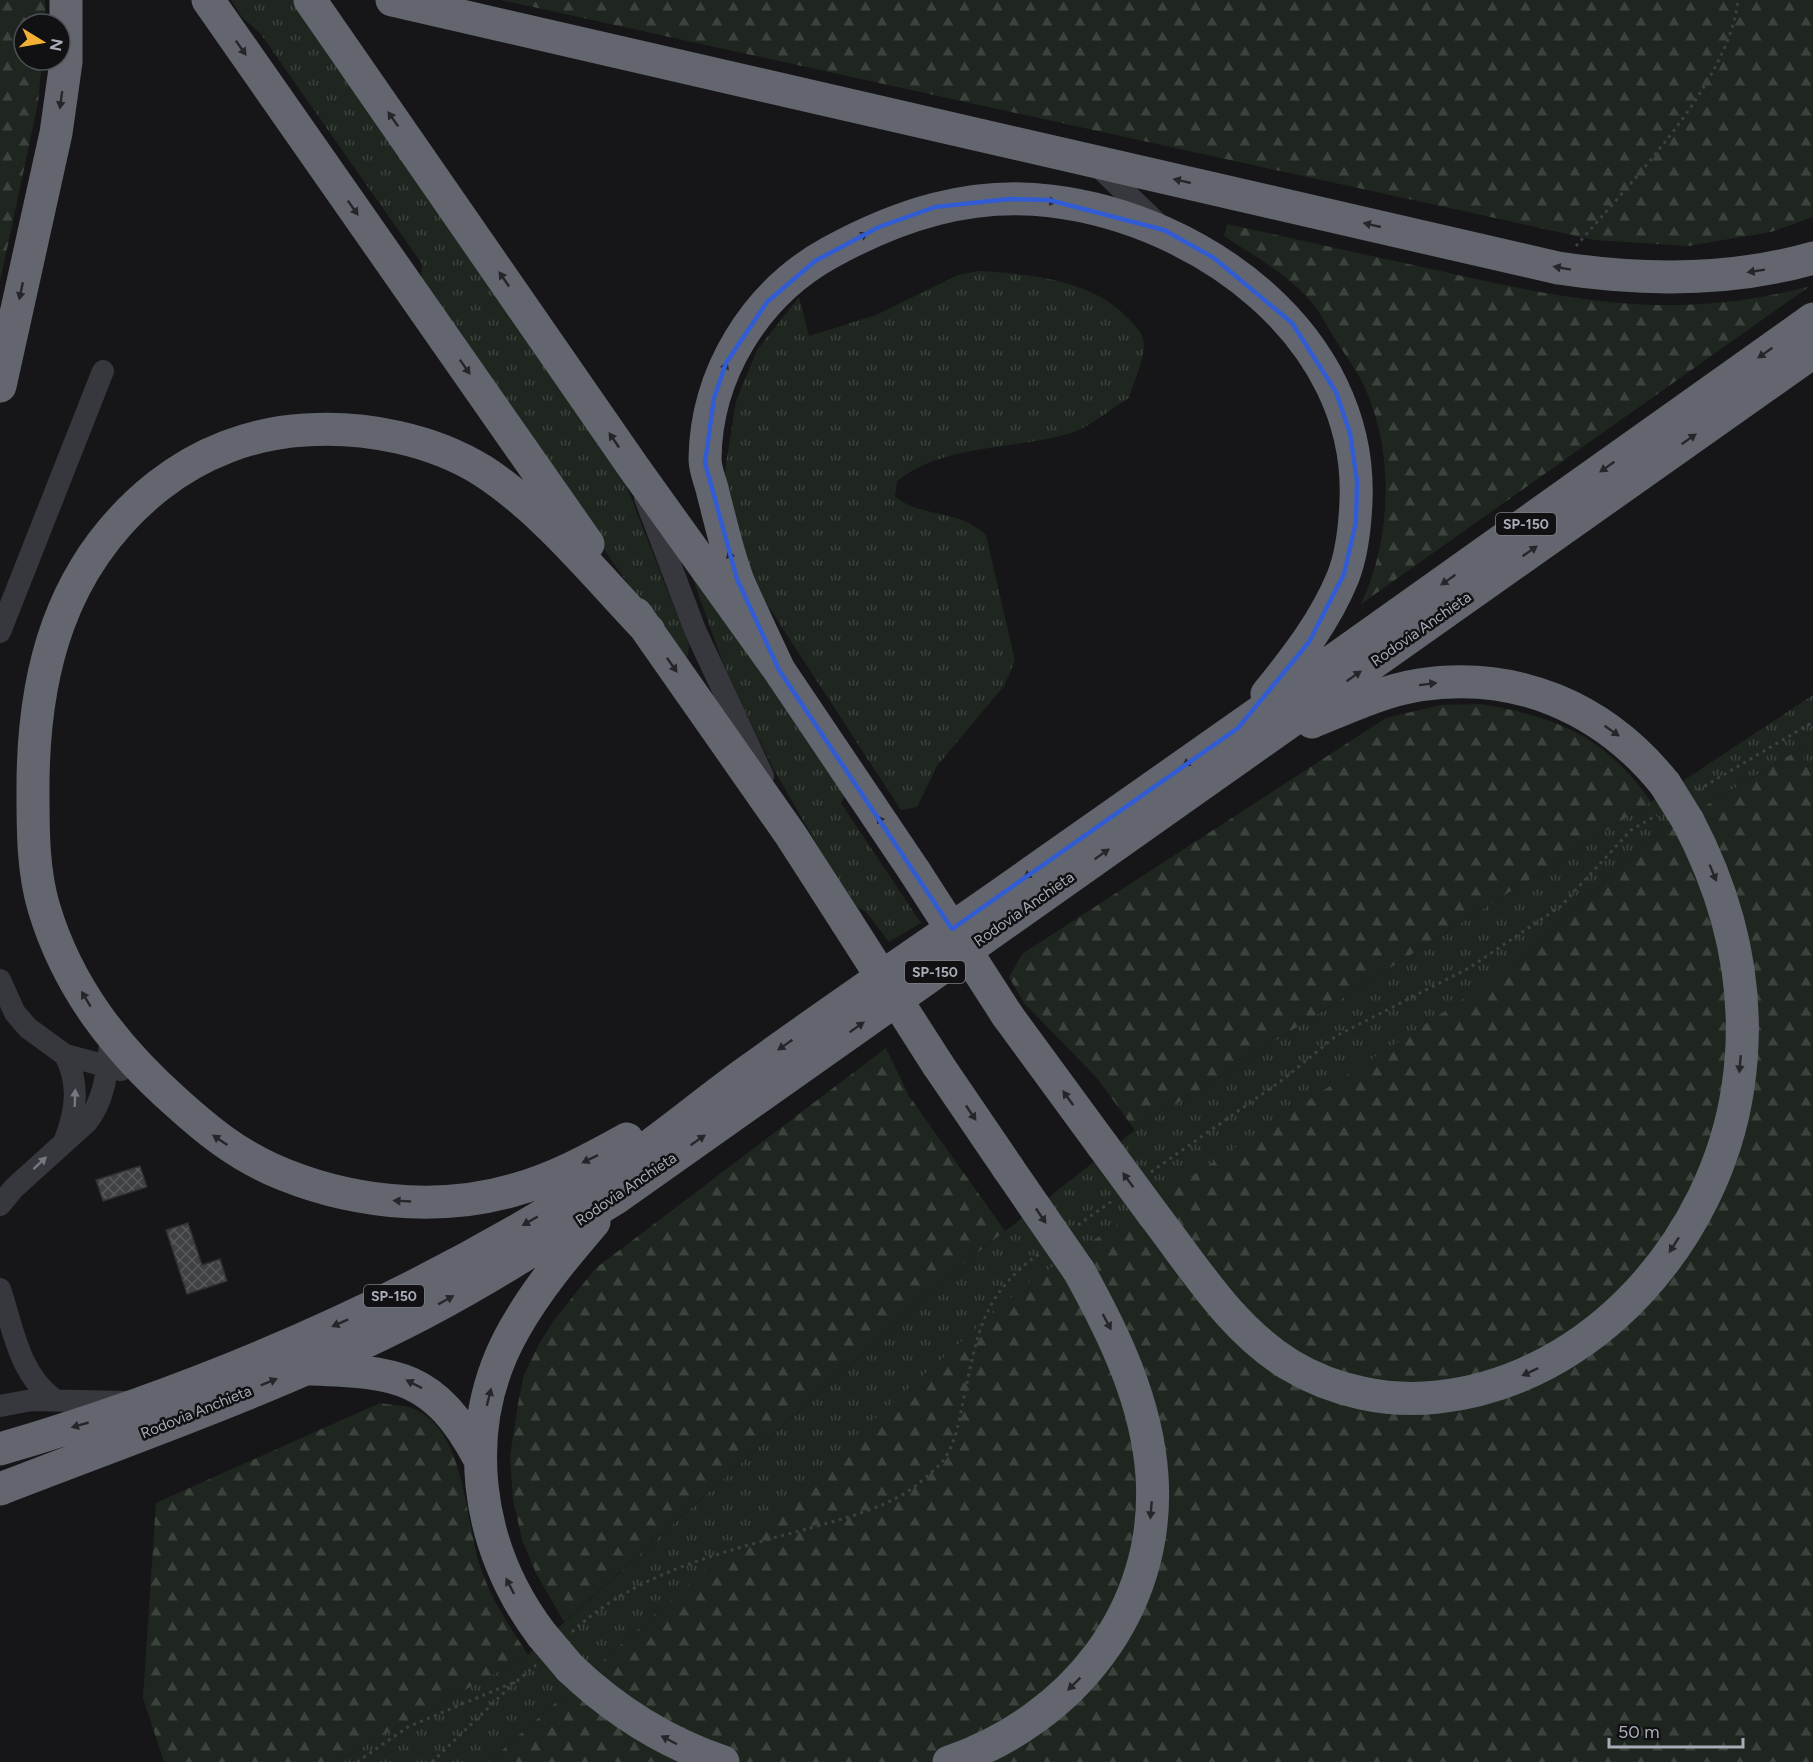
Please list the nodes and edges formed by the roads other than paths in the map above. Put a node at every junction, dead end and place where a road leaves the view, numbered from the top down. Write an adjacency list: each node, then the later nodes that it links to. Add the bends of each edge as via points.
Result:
1 (66, 0): 11 (highway, one-way to 11, via 66,62 56,133)
2 (208, 0): 13 (highway, one-way to 13)
3 (309, 0): 12 (highway, one-way to 3)
4 (392, 0): 5 (highway)
5 (1092, 159): 6 (lane); 7 (highway, one-way to 5, via 1756,271 1667,278 1612,276 1558,268)
6 (1164, 230): 15 (highway, one-way to 6, via 737,579 705,463 714,399 726,363 746,327 767,302 815,261 879,227 936,207 1009,199 1049,200 1088,207); 16 (highway, via 1214,258 1292,323 1336,392 1350,433 1357,481 1356,522 1344,574 1309,642)
7 (1813, 258)
8 (1813, 320): 16 (highway, Rodovia Anchieta / SP-150, one-way to 16)
9 (1813, 352): 16 (highway, Rodovia Anchieta / SP-150, one-way to 9)
10 (103, 371): 14 (lane)
11 (0, 386)
12 (634, 468): 15 (highway); 17 (lane, via 695,630)
13 (649, 631): 17 (highway, one-way to 17); 19 (highway, one-way to 13, via 43,905 33,812 36,711 57,630 89,559 112,528 174,474 204,455 291,430 366,431 433,448 481,469 516,495)
14 (0, 632)
15 (779, 670): 16 (highway, one-way to 15, bridge, via 1394,691 1450,681 1515,687 1577,709 1623,739 1665,784 1688,820 1719,886 1742,994 1738,1088 1723,1152 1689,1223 1645,1286 1580,1344 1530,1374 1462,1395 1425,1399 1364,1394 1291,1366 1263,1345 1219,1300 1007,1015)
16 (1246, 737): 21 (highway, Rodovia Anchieta / SP-150, one-way to 21); 24 (highway, Rodovia Anchieta / SP-150, one-way to 16)
17 (790, 834): 35 (highway, one-way to 35, bridge, via 938,1065 1079,1271 1111,1328 1146,1436 1152,1475 1148,1542 1141,1572 1117,1628 1098,1659 1048,1710 1013,1734)
18 (2, 992): 20 (lane, via 28,1028)
19 (109, 1052): 20 (lane); 21 (highway, one-way to 19, via 591,1159 553,1176 512,1191 429,1202 350,1194 279,1172 243,1156 210,1133 148,1078); 22 (lane, via 97,1110)
20 (66, 1056): 22 (lane, one-way to 20, via 75,1110 76,1091)
21 (751, 1069): 29 (highway, Rodovia Anchieta / SP-150, one-way to 29, via 601,1179 437,1274 251,1362)
22 (65, 1140): 23 (lane, one-way to 22)
23 (5, 1195)
24 (616, 1198): 27 (highway, Rodovia Anchieta / SP-150, one-way to 24, via 400,1325 491,1275); 32 (highway, one-way to 24, via 490,1392 514,1330 536,1294)
25 (0, 1289): 26 (lane)
26 (25, 1367): 28 (lane, via 39,1387); 30 (lane, via 22,1388)
27 (302, 1369): 32 (highway, one-way to 27, via 454,1418 421,1387 404,1379 365,1371); 33 (highway, Rodovia Anchieta / SP-150, one-way to 27)
28 (55, 1400): 29 (lane); 30 (lane)
29 (149, 1401): 31 (highway, Rodovia Anchieta / SP-150, one-way to 31)
30 (7, 1405)
31 (0, 1449)
32 (479, 1458): 34 (highway, one-way to 32, bridge, via 679,1746 615,1707 570,1668 542,1635 500,1564 482,1499)
33 (0, 1489)
34 (723, 1762)
35 (949, 1762)

